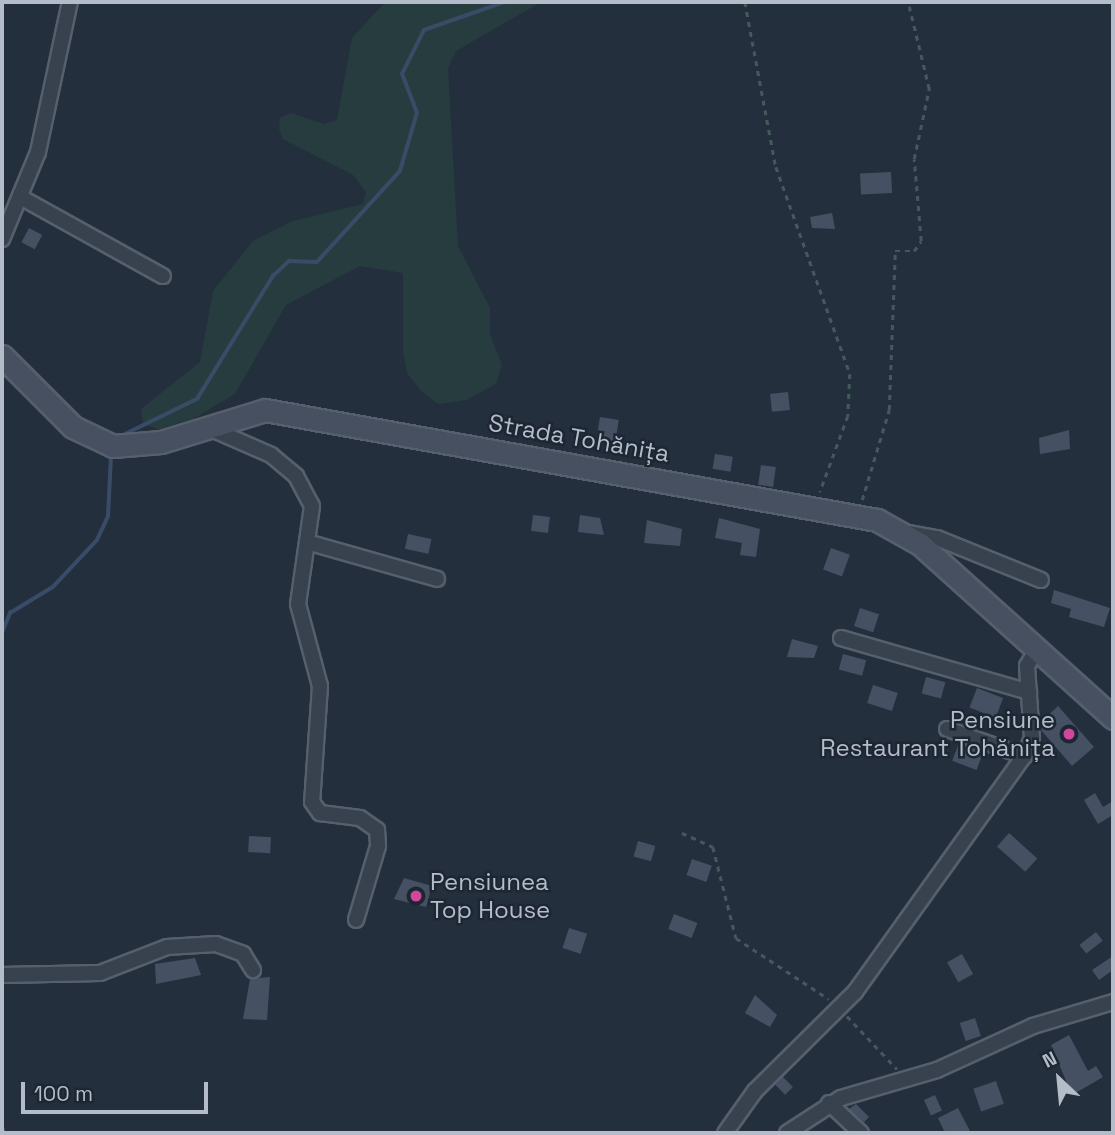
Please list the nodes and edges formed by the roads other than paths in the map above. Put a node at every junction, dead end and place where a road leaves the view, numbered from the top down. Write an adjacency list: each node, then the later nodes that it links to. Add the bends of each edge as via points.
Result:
1 (70, 2): 2 (street, via 38,152)
2 (22, 198): 3 (street); 4 (street)
3 (2, 239)
4 (163, 276)
5 (2, 356): 6 (main road, Strada Tohănița, via 73,428 99,442 144,446)
6 (205, 427): 7 (main road, Strada Tohănița, via 250,411 284,412 814,505 857,514); 8 (street, via 246,442 296,476 312,506)
7 (904, 532): 10 (street, via 937,538); 12 (main road, Strada Tohănița)
8 (310, 543): 9 (street); 17 (street, via 298,604 320,686 312,802 320,813 360,818 377,830 378,846)
9 (437, 579)
10 (1041, 580)
11 (841, 638): 13 (street)
12 (1037, 649): 13 (street, via 1028,660); 14 (main road, Strada Tohănița)
13 (1029, 692): 16 (street, via 1032,738)
14 (1113, 718)
15 (947, 729): 16 (street)
16 (1024, 756): 22 (street, via 840,1008 755,1091)
17 (356, 920)
18 (253, 970): 19 (street, via 243,954 216,944 167,947 100,973)
19 (2, 975)
20 (1113, 1002): 21 (street, via 1032,1026 907,1079)
21 (830, 1103): 23 (street); 24 (street)
22 (725, 1133)
23 (787, 1133)
24 (861, 1133)

